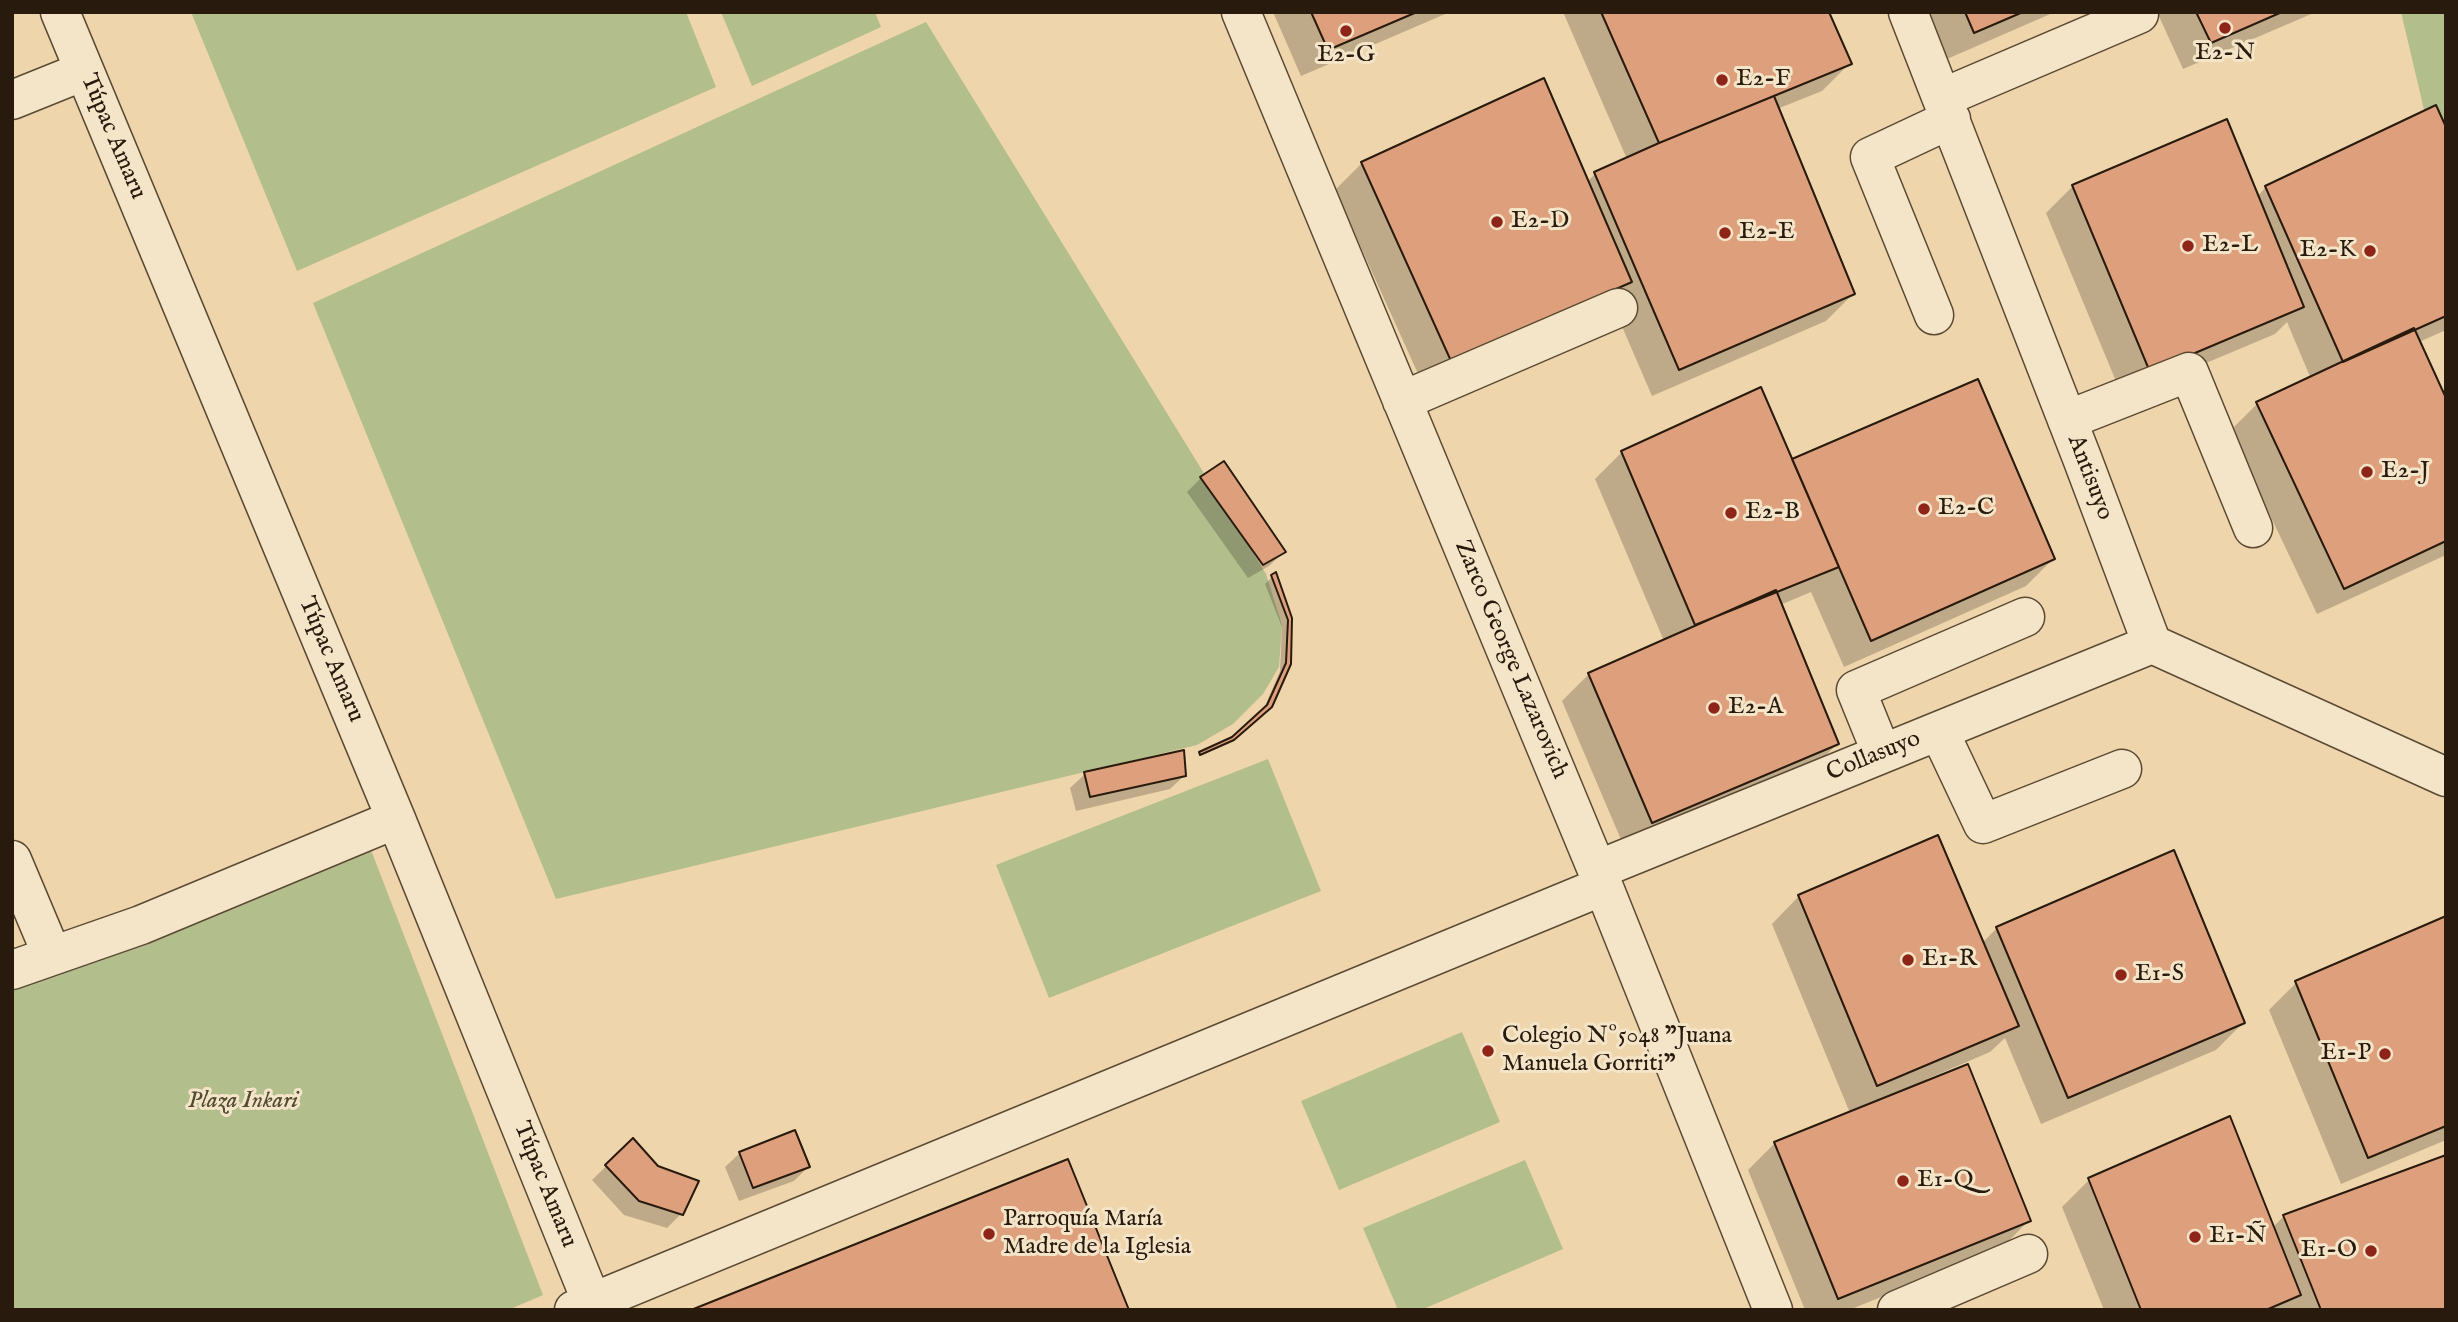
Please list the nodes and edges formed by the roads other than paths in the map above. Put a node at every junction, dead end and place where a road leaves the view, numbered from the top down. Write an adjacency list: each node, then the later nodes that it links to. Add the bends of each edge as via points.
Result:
1 (60, 12): 5 (street, Túpac Amaru)
2 (1241, 12): 10 (street, Zarco George Lazarovich)
3 (1908, 12): 7 (street, Antisuyo)
4 (2139, 14): 7 (street)
5 (84, 71): 6 (street); 19 (street, Túpac Amaru)
6 (12, 100)
7 (1947, 109): 9 (street, via 1870,157); 11 (street, Antisuyo)
8 (1618, 308): 10 (street)
9 (1934, 315)
10 (1402, 401): 21 (street, Zarco George Lazarovich)
11 (2067, 420): 12 (street, via 2189,372); 14 (street, Antisuyo)
12 (2253, 528)
13 (2025, 617): 16 (street, via 1856,690)
14 (2152, 644): 15 (street, Collasuyo); 18 (street)
15 (1939, 731): 16 (street, Collasuyo); 17 (street, via 1983,824)
16 (1882, 754): 21 (street, Collasuyo)
17 (2122, 769)
18 (2446, 777)
19 (396, 819): 22 (street, via 141,925); 25 (street, Túpac Amaru)
20 (12, 860): 22 (street)
21 (1600, 878): 25 (street, Collasuyo); 26 (street, Zarco George Lazarovich)
22 (52, 955): 23 (street)
23 (12, 970)
24 (2028, 1254): 27 (street)
25 (587, 1307)
26 (1773, 1310)
27 (1897, 1310)

